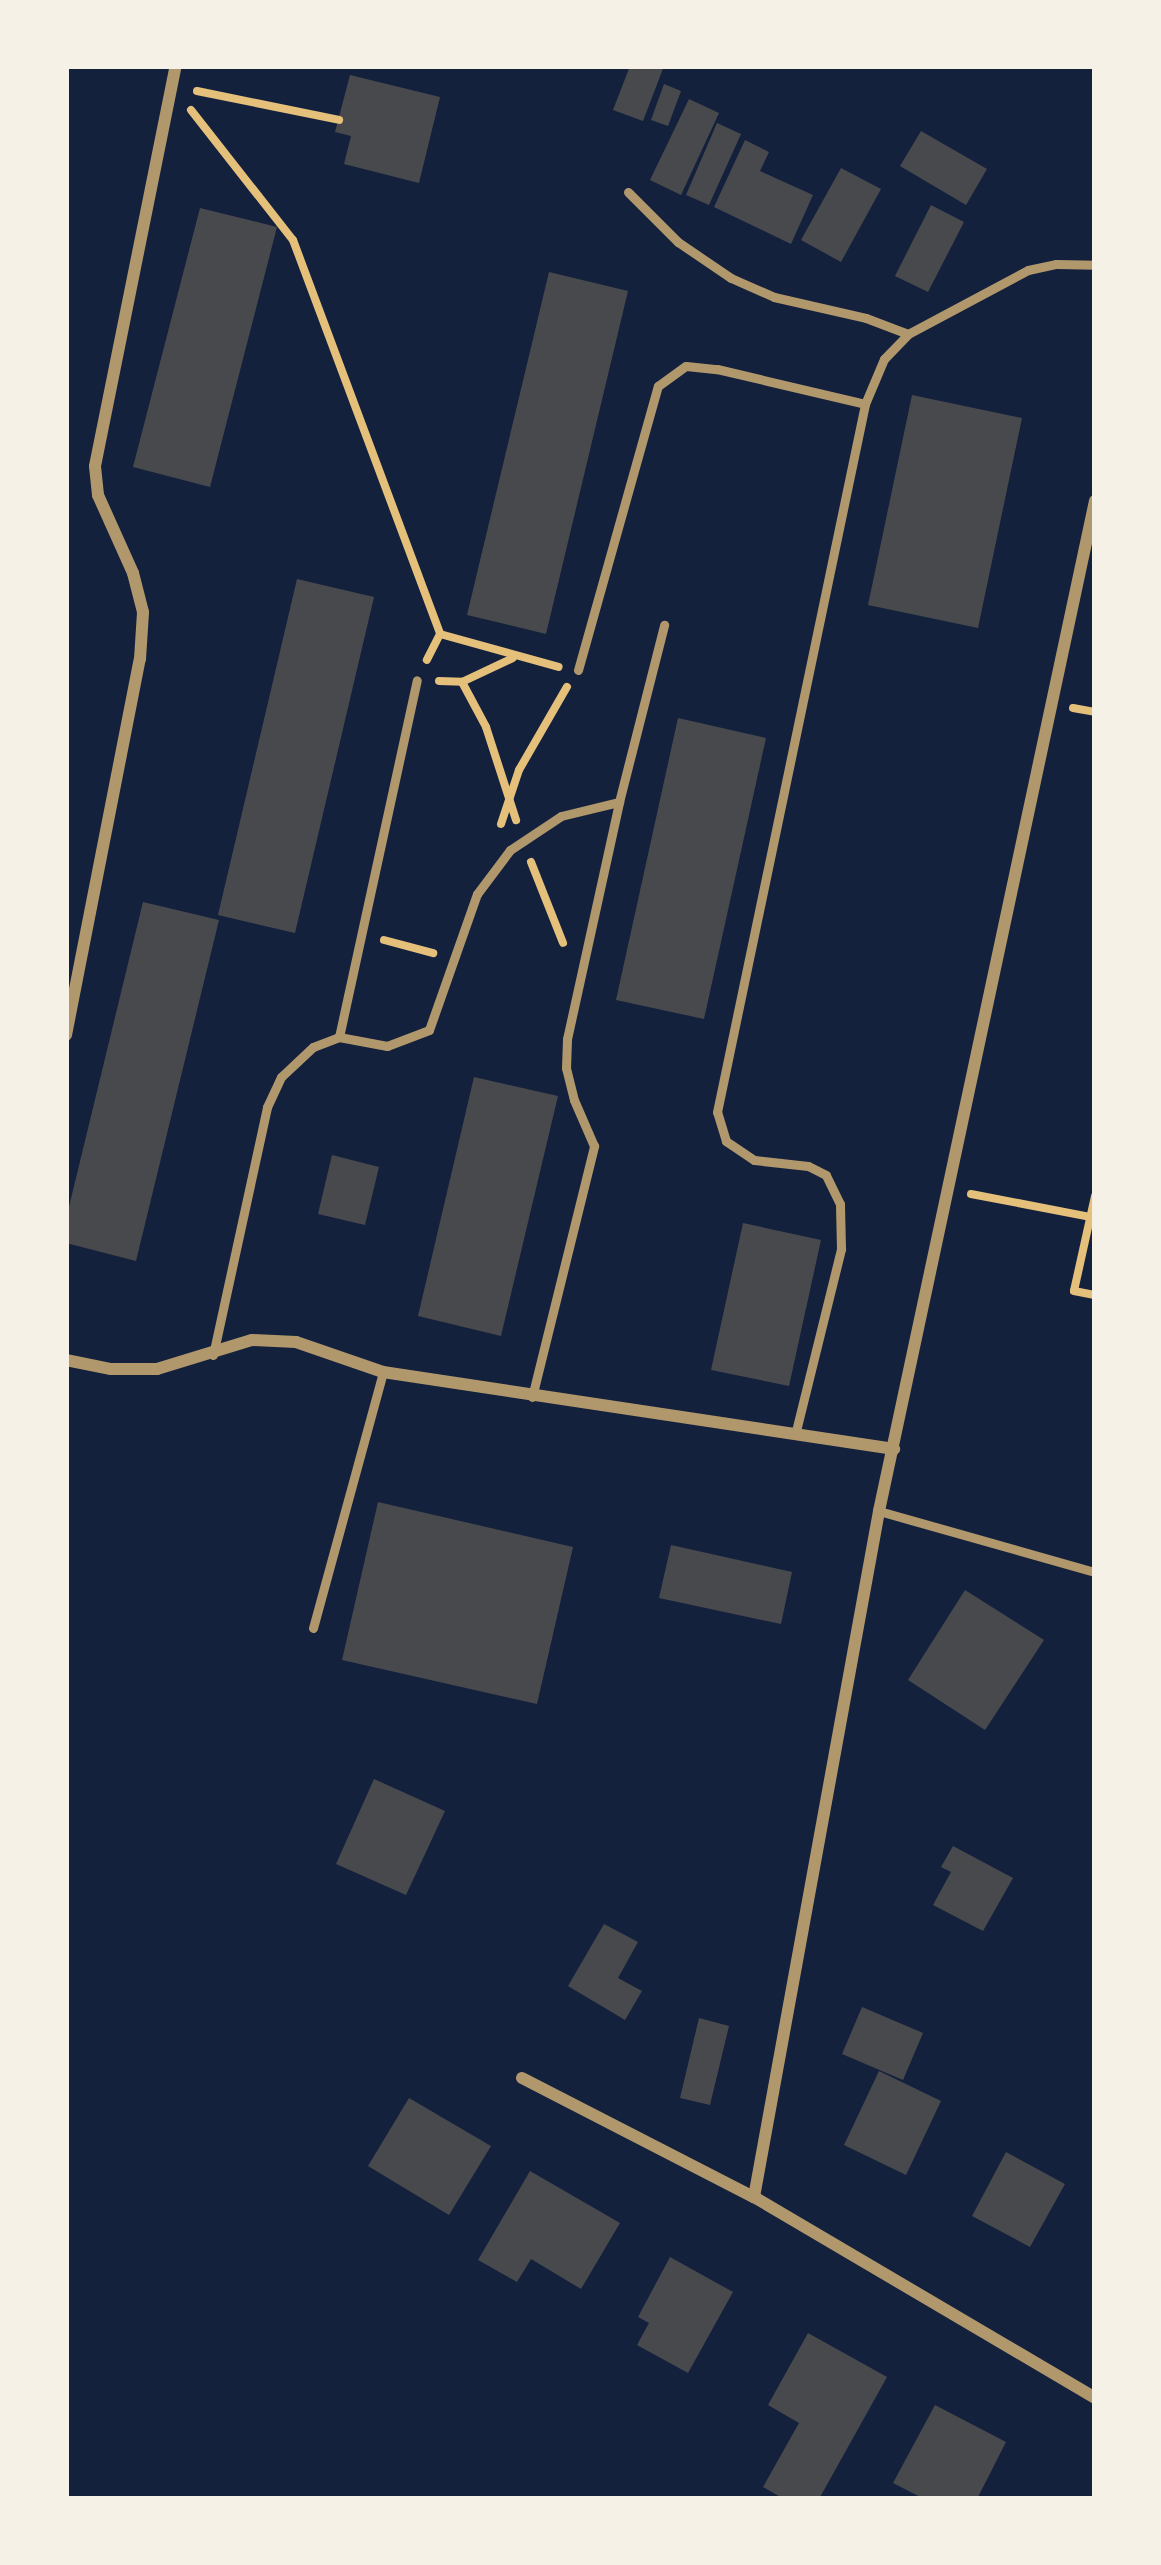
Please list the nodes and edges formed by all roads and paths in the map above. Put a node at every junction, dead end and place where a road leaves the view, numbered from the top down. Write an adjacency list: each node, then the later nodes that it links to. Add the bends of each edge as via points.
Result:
1 (176, 66): 2 (street)
2 (172, 85): 3 (path); 10 (path, via 293,240); 22 (street, via 95,466 98,495 134,573 140,659)
3 (338, 120)
4 (628, 192): 6 (lane, via 730,278)
5 (1095, 265): 6 (lane, via 1028,270)
6 (908, 334): 7 (lane, via 884,359)
7 (865, 404): 12 (lane, via 686,366 658,386); 32 (lane, via 717,1112 726,1141 754,1160 826,1175 840,1204 841,1250)
8 (1095, 502): 24 (street)
9 (664, 625): 16 (lane)
10 (440, 634): 11 (path); 13 (path)
11 (513, 658): 12 (path); 14 (path)
12 (578, 670): 15 (path)
13 (417, 680): 14 (path); 19 (lane)
14 (462, 682): 15 (path, via 487,727)
15 (509, 799): 17 (path); 18 (path)
16 (619, 802): 18 (lane, via 561,816); 21 (lane)
17 (496, 837)
18 (523, 842): 20 (lane, via 477,894); 21 (path)
19 (362, 935): 20 (path); 23 (lane)
20 (458, 959): 23 (lane, via 429,1030 387,1046)
21 (580, 983): 31 (lane, via 566,1068 595,1146)
22 (66, 1034)
23 (339, 1037): 28 (lane, via 313,1047 281,1077 267,1107)
24 (952, 1191): 26 (path); 33 (street)
25 (1095, 1196): 26 (path)
26 (1090, 1217): 27 (path, via 1074,1291)
27 (1095, 1295)
28 (213, 1355): 29 (street, via 158,1369); 30 (street, via 253,1340 296,1342)
29 (66, 1360)
30 (383, 1372): 31 (street); 36 (lane)
31 (532, 1397): 32 (street)
32 (795, 1435): 33 (street)
33 (894, 1449): 34 (street)
34 (879, 1511): 35 (lane); 38 (street)
35 (1095, 1572)
36 (313, 1628)
37 (522, 2078): 38 (street)
38 (754, 2197): 39 (street)
39 (1095, 2398)

